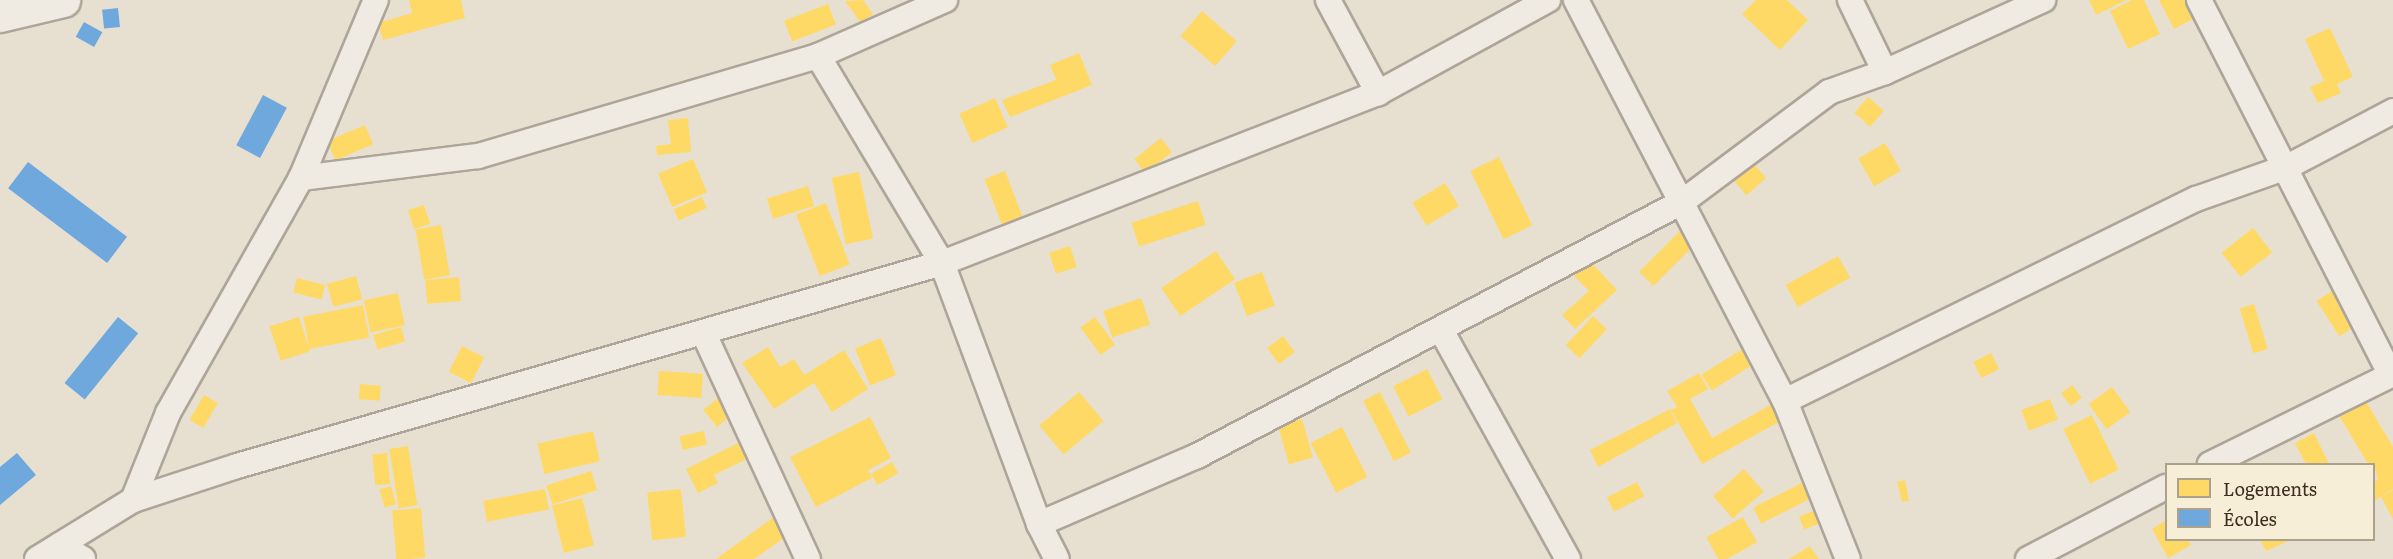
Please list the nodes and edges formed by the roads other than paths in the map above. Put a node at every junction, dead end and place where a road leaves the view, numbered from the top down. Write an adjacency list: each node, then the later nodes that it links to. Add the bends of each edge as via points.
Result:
1 (63, 0): 10 (main road)
2 (376, 0): 16 (street)
3 (945, 0): 11 (street)
4 (1328, 0): 13 (street)
5 (1548, 0): 13 (street)
6 (1576, 0): 17 (street)
7 (1850, 0): 12 (street)
8 (2043, 0): 12 (street)
9 (2199, 0): 15 (street)
10 (0, 15)
11 (818, 56): 16 (street, via 478,156); 18 (street)
12 (1885, 72): 17 (street, via 1829,92)
13 (1378, 93): 18 (street)
14 (2393, 111): 15 (street)
15 (2287, 167): 21 (street, via 2196,199); 22 (street, via 2391,375)
16 (301, 178): 24 (street, via 168,413)
17 (1682, 202): 19 (street); 21 (street)
18 (942, 263): 20 (street); 25 (street)
19 (1441, 330): 25 (street, via 1197,456); 31 (street)
20 (704, 334): 24 (street, via 458,400); 29 (street)
21 (1785, 401): 32 (street)
22 (2214, 463)
23 (2165, 488): 33 (street)
24 (133, 500): 26 (street)
25 (1039, 524): 30 (street)
26 (60, 545): 27 (street); 28 (street)
27 (37, 559)
28 (83, 559)
29 (808, 559)
30 (1057, 559)
31 (1568, 559)
32 (1848, 559)
33 (2028, 559)

